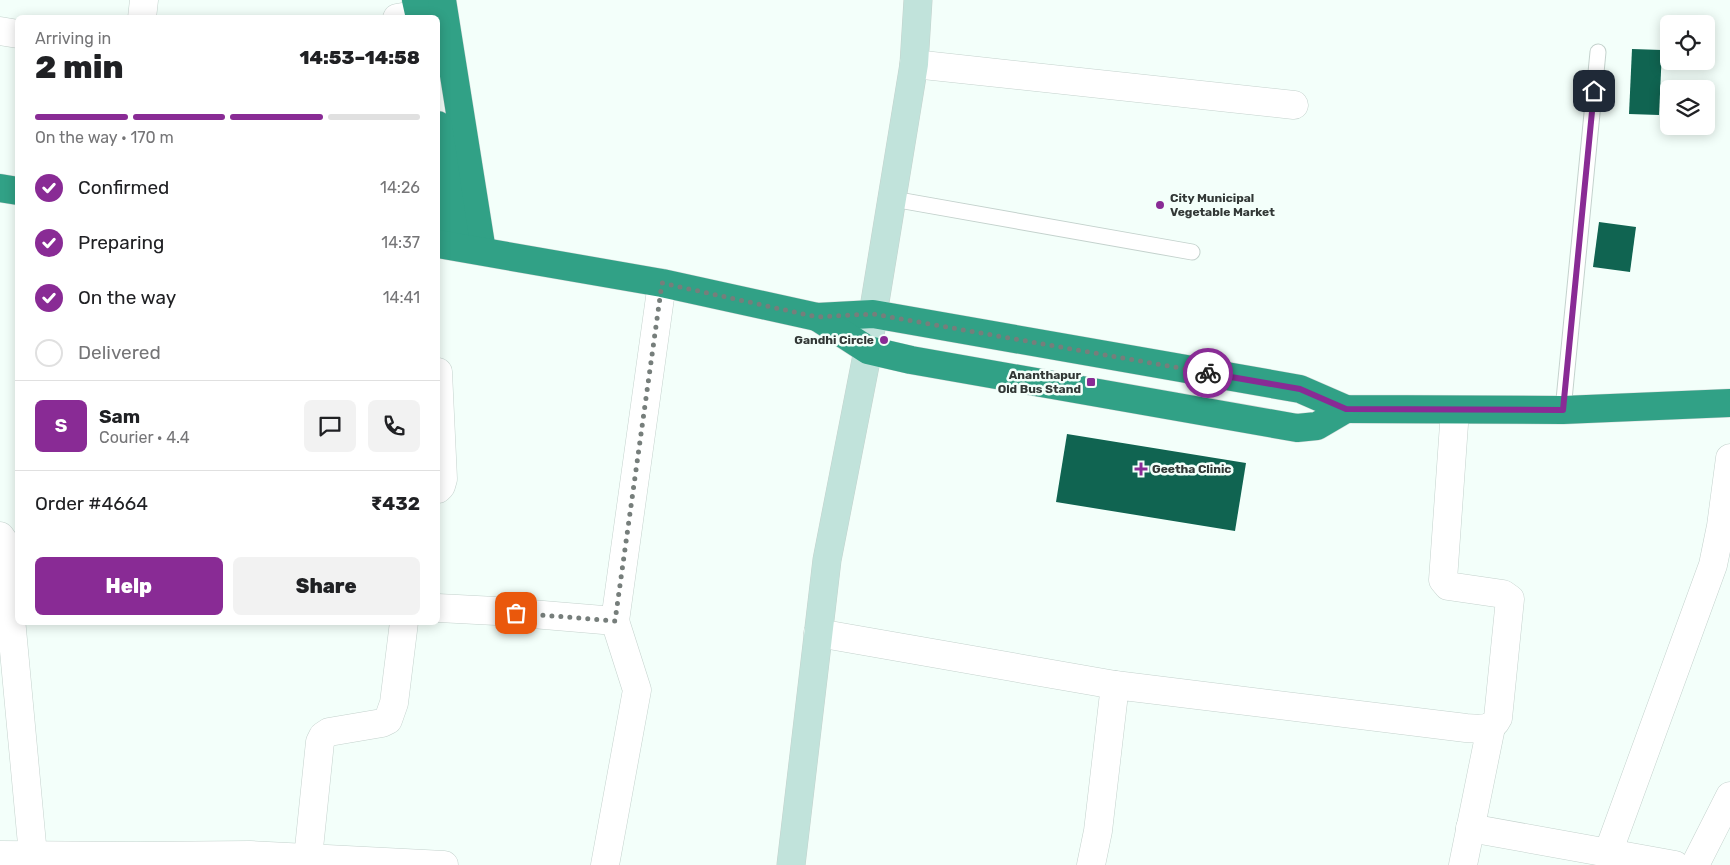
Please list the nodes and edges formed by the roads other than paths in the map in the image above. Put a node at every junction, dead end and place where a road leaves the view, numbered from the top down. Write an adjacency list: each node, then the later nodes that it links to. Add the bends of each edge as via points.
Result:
1 (144, 0): 3 (street)
2 (918, 0): 7 (main road)
3 (142, 15)
4 (0, 31): 5 (street)
5 (15, 34)
6 (1598, 52): 24 (lane)
7 (914, 64): 9 (street); 13 (main road)
8 (440, 90): 15 (highway)
9 (1294, 105)
10 (440, 152): 14 (highway)
11 (0, 188): 12 (highway)
12 (15, 190)
13 (892, 199): 16 (lane); 18 (main road)
14 (447, 245): 15 (highway)
15 (482, 251): 17 (highway)
16 (1192, 252)
17 (662, 283): 19 (highway); 31 (street)
18 (873, 314): 19 (highway); 20 (main road); 22 (highway, via 1300,389)
19 (817, 317): 20 (highway)
20 (868, 350): 22 (highway, via 1297,428 1317,426); 35 (main road, via 827,560)
21 (1730, 403): 24 (highway)
22 (1346, 409): 23 (highway)
23 (1455, 410): 24 (highway); 37 (street, via 1443,580 1448,586 1503,594 1510,599 1498,718)
24 (1563, 410)
25 (440, 415): 27 (street, via 443,479)
26 (1730, 458): 40 (street, via 1713,565)
27 (440, 487)
28 (0, 536): 29 (street, via 5,543)
29 (13, 596): 32 (street)
30 (440, 608): 31 (street)
31 (615, 621): 45 (street, via 637,690)
32 (15, 622)
33 (15, 625): 42 (street)
34 (404, 625): 43 (street, via 394,704 388,720 322,736)
35 (818, 633): 36 (street); 46 (main road)
36 (1115, 685): 37 (street, via 1466,728); 47 (street)
37 (1491, 727): 39 (street)
38 (1730, 796): 50 (street)
39 (1470, 828): 40 (street); 48 (street)
40 (1608, 853): 49 (street)
41 (0, 855): 42 (street)
42 (33, 855): 43 (street)
43 (308, 858): 44 (street)
44 (444, 865)
45 (604, 865)
46 (791, 865)
47 (1091, 865)
48 (1463, 865)
49 (1675, 865)
50 (1695, 865)

